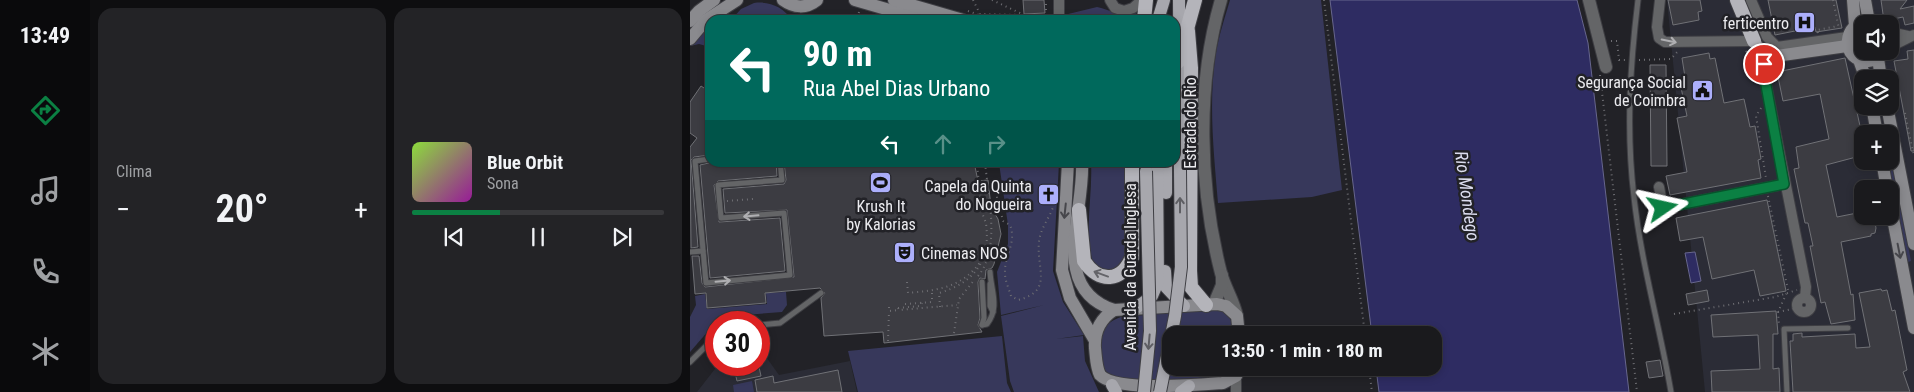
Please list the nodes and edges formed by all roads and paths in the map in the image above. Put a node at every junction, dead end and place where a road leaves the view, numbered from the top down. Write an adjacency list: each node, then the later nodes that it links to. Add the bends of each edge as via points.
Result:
1 (714, 0): 40 (main road, via 698,11)
2 (738, 0): 27 (main road)
3 (783, 0): 4 (main road, via 802,7)
4 (817, 0)
5 (855, 0): 28 (main road)
6 (894, 0): 29 (main road)
7 (973, 0): 30 (path, via 980,14)
8 (992, 0): 30 (path)
9 (1046, 0): 31 (path)
10 (1059, 0): 32 (street)
11 (1110, 0): 12 (street, via 1124,12)
12 (1142, 0)
13 (1146, 0): 33 (highway)
14 (1164, 0): 34 (main road)
15 (1179, 0): 35 (main road); 36 (main road)
16 (1221, 0): 87 (street, Estrada do Rio, via 1208,51 1204,134 1209,204)
17 (1324, 0): 111 (path)
18 (1590, 0): 55 (street)
19 (1638, 0): 131 (lane, via 1629,102 1631,168 1636,213)
20 (1660, 0): 48 (street, one-way to 48, via 1657,27 1659,38 1665,42)
21 (1737, 0): 48 (highway)
22 (1751, 0): 48 (street)
23 (1833, 0): 44 (path)
24 (1853, 0): 37 (main road)
25 (1865, 0): 38 (main road)
26 (1194, 2): 43 (highway)
27 (714, 15)
28 (907, 15)
29 (946, 15)
30 (1024, 15)
31 (1046, 15)
32 (1058, 15)
33 (1144, 15)
34 (1163, 15)
35 (1166, 15)
36 (1179, 15)
37 (1854, 15)
38 (1869, 15)
39 (705, 21): 46 (main road)
40 (690, 22)
41 (1854, 27): 44 (main road)
42 (1817, 30): 44 (path)
43 (1188, 31): 51 (highway); 96 (highway, via 1192,68 1191,287)
44 (1843, 34): 48 (main road, via 1776,56); 52 (main road)
45 (1911, 36): 47 (street)
46 (690, 39)
47 (1899, 42)
48 (1761, 45): 57 (path, via 1752,62); 73 (street)
49 (1686, 50): 50 (path)
50 (1678, 51)
51 (1180, 56)
52 (1854, 57)
53 (1859, 60): 54 (main road); 56 (main road)
54 (1872, 60)
55 (1603, 68): 130 (path)
56 (1863, 70)
57 (1756, 81)
58 (1760, 100): 75 (path, via 1761,109 1756,116 1766,178)
59 (1905, 113): 61 (path)
60 (1889, 115): 82 (main road)
61 (1914, 157)
62 (705, 159): 83 (lane, via 694,160)
63 (781, 167): 79 (lane, via 782,180 718,185)
64 (977, 167): 85 (path, via 987,235)
65 (986, 167): 76 (path)
66 (1068, 167): 116 (main road, one-way to 116, via 1062,270 1070,298)
67 (1082, 167): 80 (main road)
68 (1132, 167): 80 (highway, one-way to 80, via 1132,256 1120,274 1102,276 1088,268 1081,251)
69 (1146, 167): 126 (main road, Avenida da Guarda Inglesa, one-way to 126, bridge, via 1150,331)
70 (1157, 167): 101 (main road, via 1158,282 1152,296)
71 (1166, 167): 99 (main road, via 1166,287)
72 (1180, 167): 127 (main road, one-way to 72, bridge, via 1181,267)
73 (1784, 184): 75 (street); 92 (street)
74 (1659, 186): 75 (street, via 1663,208)
75 (1763, 188): 93 (path, via 1770,200 1788,290)
76 (988, 190): 77 (path, via 995,189 1003,221 1012,230 1011,252 1005,271 1011,296 1018,300 1031,297 1037,290 1042,266 1039,241); 97 (path, via 992,235 988,261)
77 (1056, 197)
78 (753, 198): 79 (path)
79 (720, 202): 83 (lane, one-way to 79, via 706,283 790,275 784,213 721,218)
80 (1079, 210): 104 (main road, via 1074,247 1076,274 1087,295)
81 (1894, 225): 113 (main road, one-way to 113)
82 (1914, 244)
83 (703, 251): 84 (lane)
84 (690, 252)
85 (981, 260): 90 (path, via 963,280 951,287); 98 (path, via 980,266 965,283 939,293)
86 (990, 272): 89 (lane, via 993,312 988,324 982,325)
87 (1222, 275): 96 (street, Estrada do Rio, via 1222,285); 108 (street, Estrada do Rio)
88 (907, 282): 90 (path, via 908,293)
89 (982, 282)
90 (932, 291): 94 (path, via 932,302)
91 (821, 292): 109 (lane, via 780,323)
92 (1806, 292): 93 (path); 102 (street, via 1811,302 1810,309 1804,312)
93 (1786, 295): 106 (path); 107 (path)
94 (922, 302): 95 (path); 103 (path, via 920,306)
95 (905, 304)
96 (1210, 304): 99 (main road); 108 (main road, via 1226,306)
97 (957, 305): 98 (path); 115 (path)
98 (940, 306): 103 (path)
99 (1184, 306): 101 (main road)
100 (889, 307): 105 (path)
101 (1136, 308): 104 (main road)
102 (1797, 308): 106 (path)
103 (898, 310): 105 (path)
104 (1114, 310): 116 (main road, via 1102,320)
105 (889, 311): 117 (path)
106 (1778, 312): 114 (path)
107 (1674, 314)
108 (1237, 316): 110 (main road)
109 (770, 324)
110 (1238, 326)
111 (1364, 326)
112 (1848, 328): 132 (lane, via 1784,329)
113 (1914, 328)
114 (1780, 332)
115 (954, 333)
116 (1094, 338): 124 (main road, via 1100,375)
117 (888, 341)
118 (705, 347): 119 (lane)
119 (690, 362)
120 (1235, 376): 123 (main road)
121 (1238, 376): 128 (street)
122 (1370, 376): 129 (path)
123 (1226, 387): 125 (main road)
124 (1114, 388): 125 (main road)
125 (1185, 389)
126 (1144, 392)
127 (1160, 392)
128 (1236, 392)
129 (1372, 392)
130 (1637, 392)
131 (1671, 392)
132 (1787, 392)

